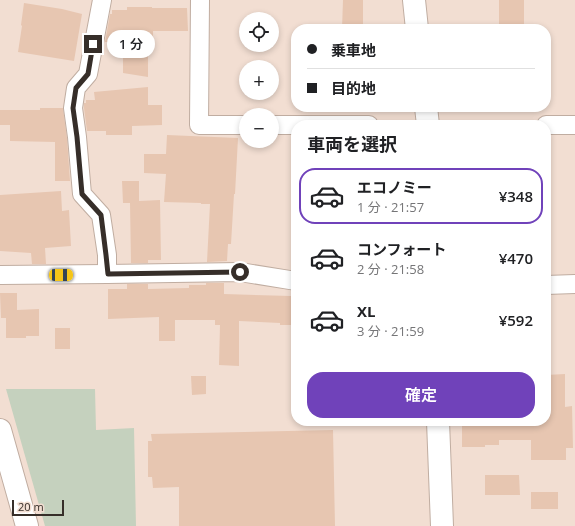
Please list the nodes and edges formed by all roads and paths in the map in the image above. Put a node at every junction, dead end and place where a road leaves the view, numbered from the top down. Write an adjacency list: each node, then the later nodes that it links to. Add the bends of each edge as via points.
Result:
1 (102, 0): 10 (street, via 88,74 76,88 73,108 82,194 101,215)
2 (200, 0): 5 (street, via 199,125)
3 (414, 0): 4 (street)
4 (416, 24)
5 (239, 125)
6 (279, 125): 7 (street)
7 (291, 125)
8 (551, 125): 9 (street)
9 (575, 125)
10 (108, 274): 11 (street); 12 (street, via 240,272)
11 (0, 275)
12 (291, 281)
13 (575, 284): 14 (street)
14 (551, 285)
15 (438, 426): 18 (street)
16 (0, 430): 17 (street)
17 (27, 526)
18 (442, 526)

